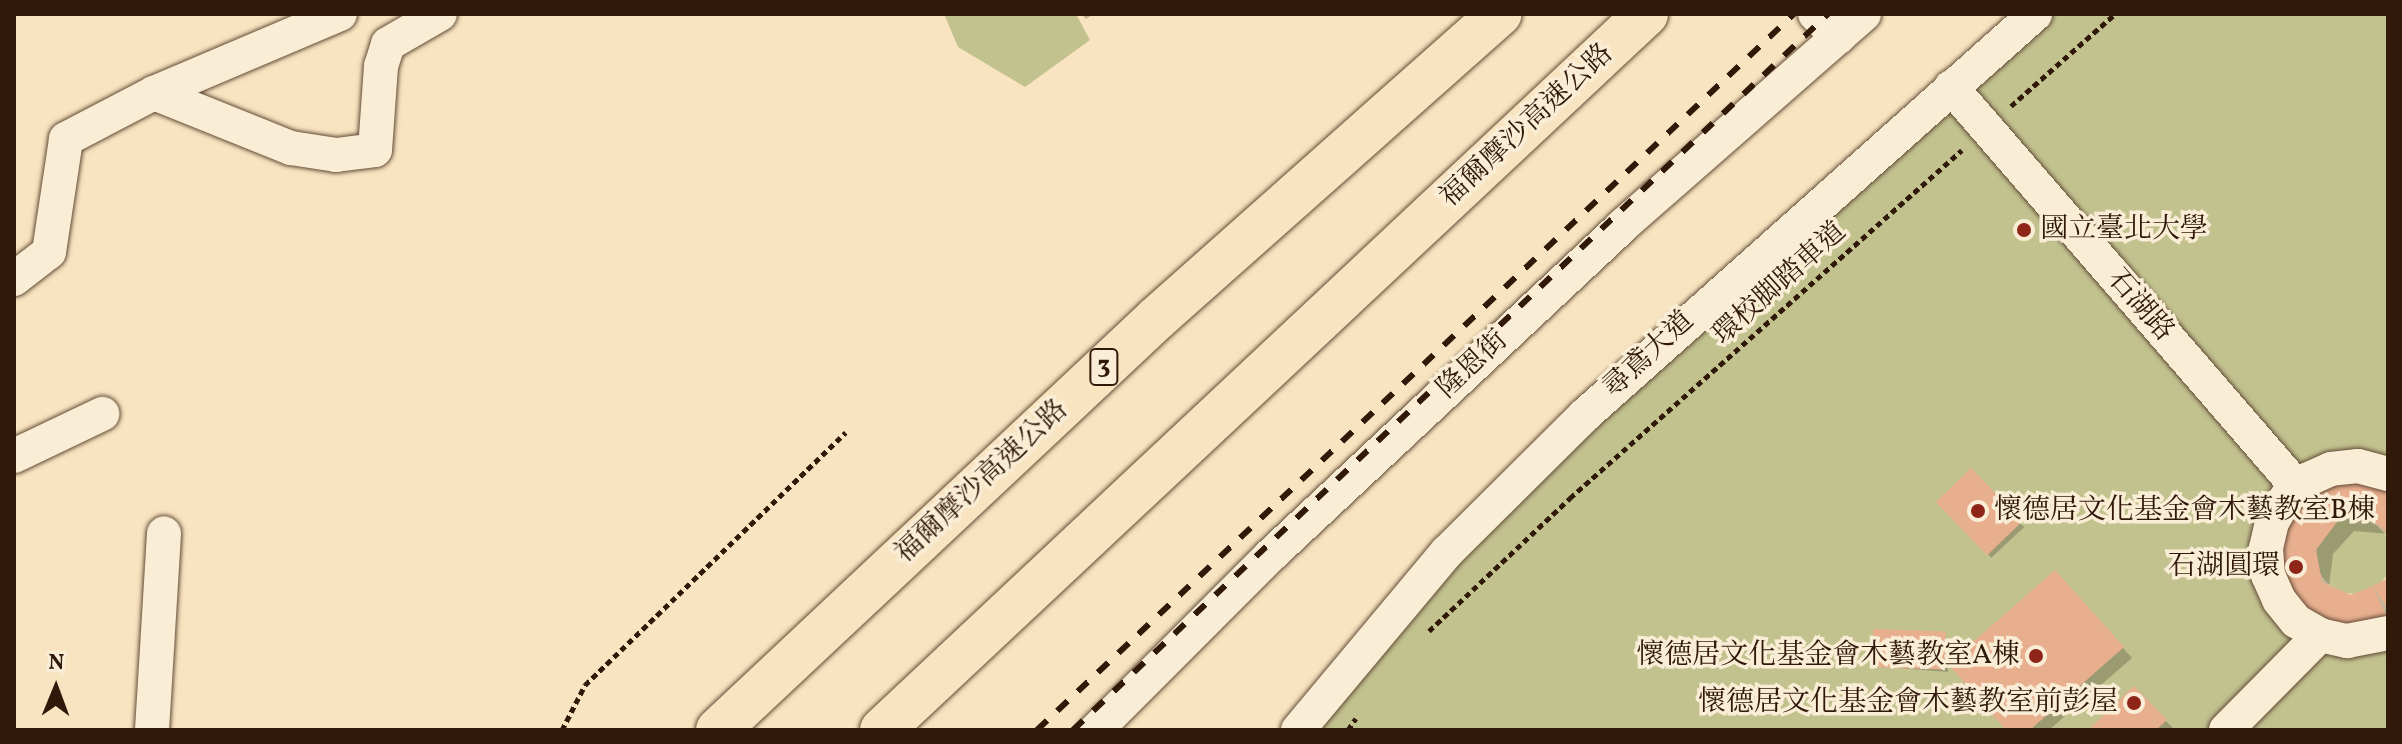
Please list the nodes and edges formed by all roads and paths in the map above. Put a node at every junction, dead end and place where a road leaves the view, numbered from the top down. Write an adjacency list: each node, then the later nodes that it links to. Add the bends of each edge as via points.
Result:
1 (340, 14): 10 (street)
2 (440, 14): 10 (street, via 388,44 381,66 375,150 336,155 291,148)
3 (1499, 14): 26 (highway, 福爾摩沙高速公路 / 3, via 1157,318)
4 (1646, 14): 23 (highway, 福爾摩沙高速公路)
5 (1864, 14): 8 (street, 隆恩街)
6 (2035, 14): 9 (street, 尋鳶大道)
7 (2115, 14): 11 (path, 環校脚踏車道)
8 (1826, 25): 27 (street, 隆恩街, via 1609,238 1271,555)
9 (1951, 87): 11 (street, 石湖路); 28 (street, 尋鳶大道, via 1585,415 1447,552)
10 (154, 93): 12 (street, via 66,139 49,252)
11 (1986, 128): 17 (street, 石湖路); 21 (path, 環校脚踏車道, via 1570,498)
12 (14, 279)
13 (102, 414): 15 (street)
14 (846, 432): 25 (path, via 585,685)
15 (14, 456)
16 (2387, 471): 17 (street, via 2331,469)
17 (2298, 488): 20 (street, via 2272,522 2266,548 2268,575 2287,610)
18 (164, 533): 24 (street)
19 (2388, 633): 20 (street, via 2347,641)
20 (2320, 635): 30 (street)
21 (1419, 641)
22 (1364, 707): 29 (path)
23 (887, 724)
24 (152, 730)
25 (562, 730)
26 (718, 730)
27 (1096, 730)
28 (1298, 730)
29 (1348, 730)
30 (2226, 730)

